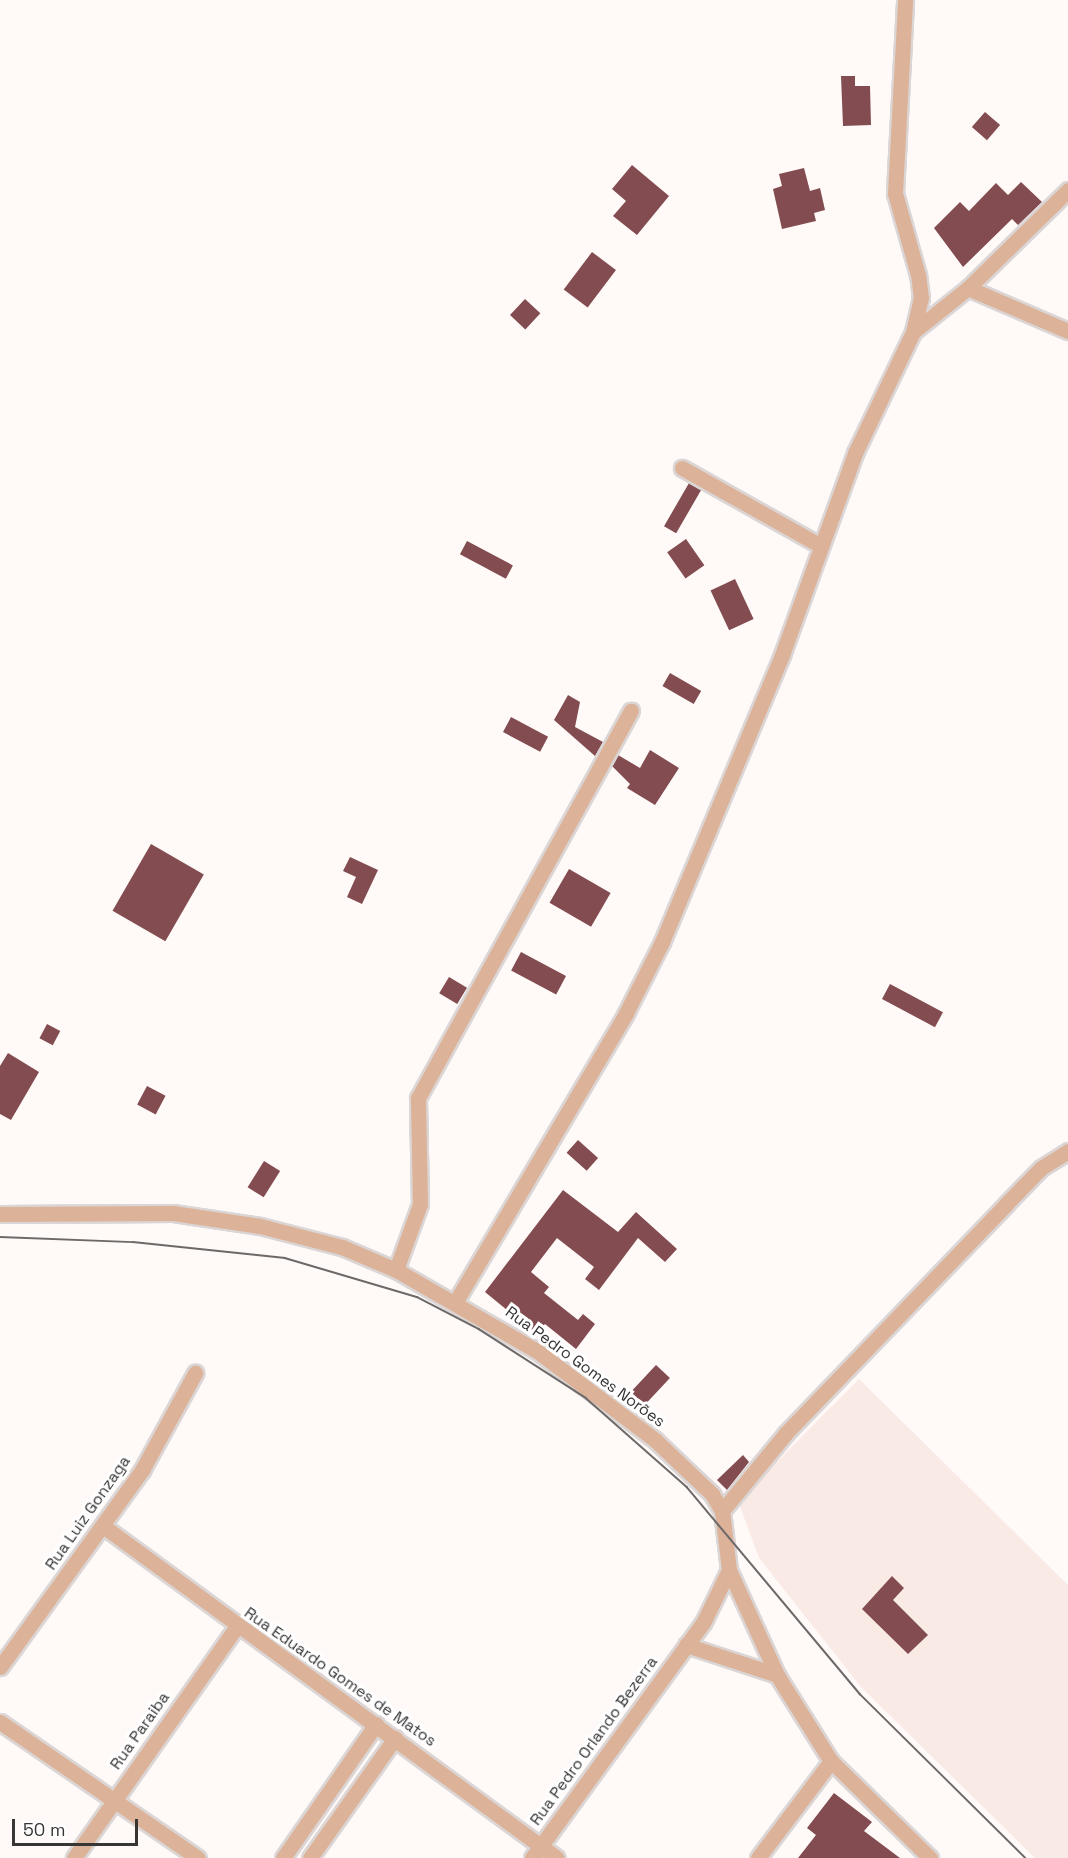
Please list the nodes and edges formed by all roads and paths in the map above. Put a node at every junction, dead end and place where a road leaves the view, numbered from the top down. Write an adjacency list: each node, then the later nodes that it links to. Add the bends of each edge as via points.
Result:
1 (904, 0): 4 (street, via 895,193 921,298)
2 (1068, 190): 3 (street)
3 (968, 288): 4 (street); 5 (street)
4 (913, 332): 7 (street, via 855,453)
5 (1068, 332)
6 (682, 468): 7 (street)
7 (821, 546): 12 (street, via 782,656 662,942 626,1013)
8 (631, 711): 11 (street, via 418,1098 420,1204)
9 (1068, 1151): 14 (street, via 1041,1168 1006,1204 786,1433)
10 (0, 1214): 11 (street, Rua Pedro Gomes Norões, via 172,1212 260,1226 342,1247)
11 (396, 1270): 12 (street, Rua Pedro Gomes Norões)
12 (456, 1301): 14 (street, Rua Pedro Gomes Norões, via 620,1413 700,1480)
13 (195, 1373): 15 (street, Rua Luiz Gonzaga, via 142,1470)
14 (722, 1511): 16 (street, Rua Pedro Gomes Norões)
15 (103, 1526): 17 (street, Rua Eduardo Gomes de Matos); 19 (street, Rua Luiz Gonzaga)
16 (729, 1570): 18 (street, Rua Pedro Orlando Bezerra); 20 (street)
17 (237, 1626): 22 (street, Rua Eduardo Gomes de Matos); 25 (street, Rua Paraiba)
18 (686, 1645): 20 (street); 26 (street, Rua Pedro Orlando Bezerra)
19 (0, 1667)
20 (777, 1675): 24 (street)
21 (0, 1722): 25 (street)
22 (376, 1724): 23 (street, Rua Eduardo Gomes de Matos); 29 (street)
23 (395, 1738): 26 (street, Rua Eduardo Gomes de Matos); 30 (street)
24 (831, 1761): 33 (street); 34 (street)
25 (113, 1800): 27 (street, Rua Paraiba); 28 (street)
26 (542, 1843): 31 (street, Rua Pedro Orlando Bezerra); 32 (street, Rua Eduardo Gomes de Matos)
27 (74, 1858)
28 (198, 1858)
29 (283, 1858)
30 (310, 1858)
31 (532, 1858)
32 (557, 1858)
33 (758, 1858)
34 (930, 1858)

